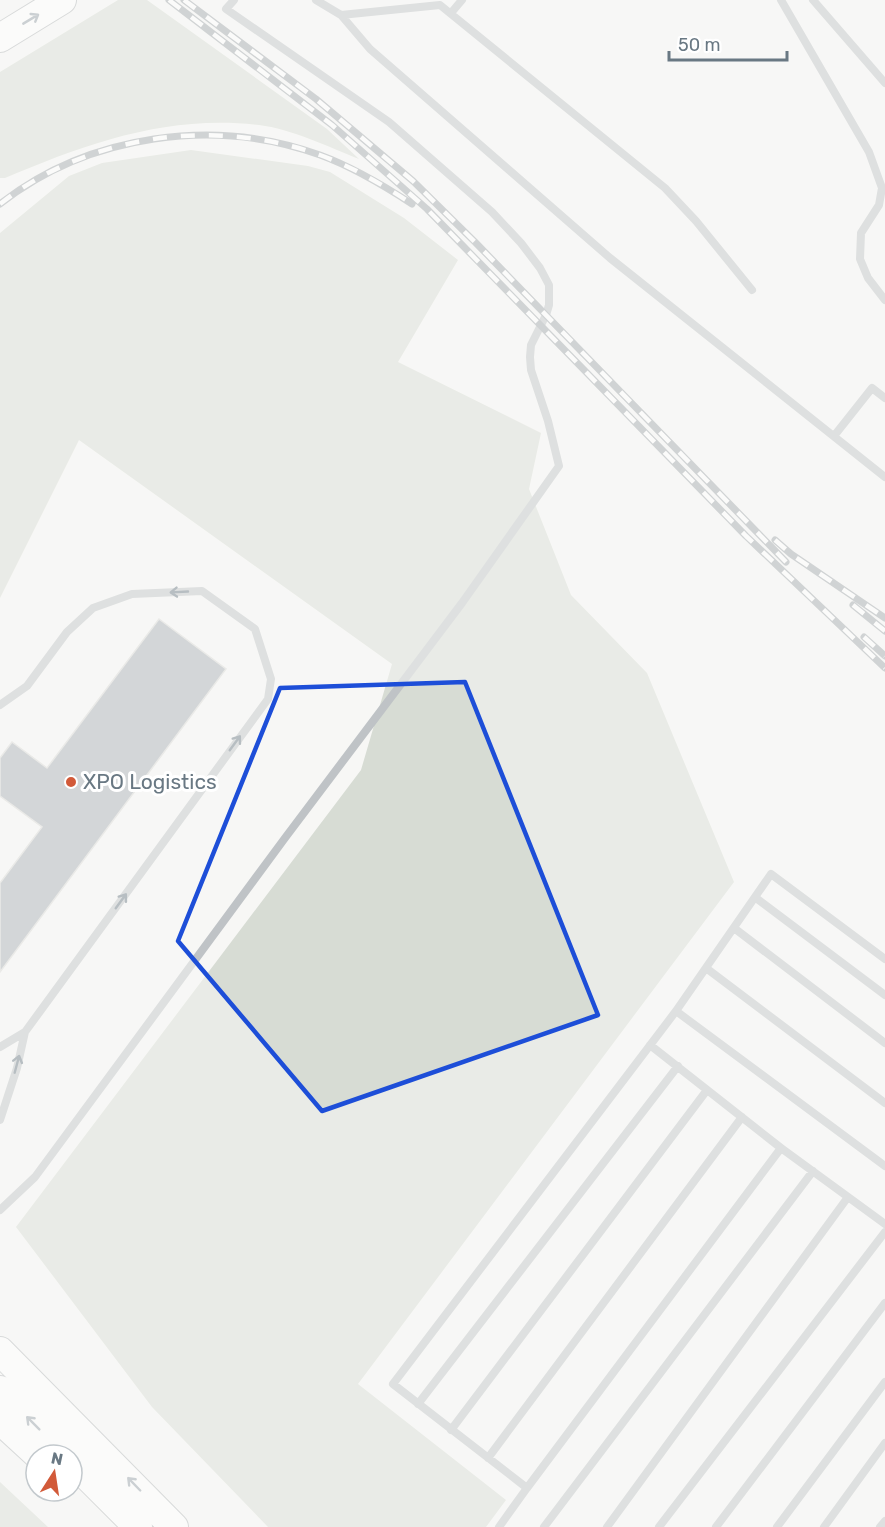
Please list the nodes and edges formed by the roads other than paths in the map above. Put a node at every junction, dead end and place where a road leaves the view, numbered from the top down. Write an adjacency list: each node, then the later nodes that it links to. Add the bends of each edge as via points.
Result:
1 (62, 0): 9 (highway, one-way to 1)
2 (234, 0): 36 (lane, via 226,9 389,122 492,212 540,268 549,285 549,305 531,345 531,364 559,466 462,603 35,1177)
3 (316, 0): 8 (lane)
4 (462, 0): 7 (lane)
5 (782, 0): 12 (lane, via 869,152 882,188 879,205 861,233 860,259 868,278)
6 (813, 0): 10 (lane)
7 (451, 13): 8 (lane, via 440,5); 11 (lane, via 665,188)
8 (341, 15): 14 (lane, via 370,49 610,258)
9 (0, 38)
10 (885, 82)
11 (752, 290)
12 (883, 294)
13 (885, 398): 14 (lane, via 873,388)
14 (834, 436): 15 (lane)
15 (885, 477)
16 (0, 705): 23 (lane, one-way to 16, via 268,699 271,679 255,629 202,591 132,594 93,608 68,632 27,686)
17 (756, 898): 18 (lane); 19 (lane, via 771,874); 21 (lane)
18 (735, 928): 20 (lane); 25 (lane)
19 (885, 959)
20 (706, 968): 22 (lane); 29 (lane)
21 (885, 995)
22 (676, 1011): 24 (lane); 33 (lane)
23 (25, 1032): 26 (lane); 31 (lane, one-way to 23)
24 (650, 1044): 27 (lane); 43 (lane, via 393,1384)
25 (885, 1044)
26 (0, 1047)
27 (678, 1066): 28 (lane); 43 (lane)
28 (707, 1090): 30 (lane); 45 (lane)
29 (885, 1103)
30 (742, 1117): 32 (lane); 49 (lane)
31 (0, 1120)
32 (781, 1148): 34 (lane); 51 (lane)
33 (885, 1166)
34 (813, 1171): 35 (lane); 58 (lane)
35 (848, 1197): 37 (lane); 59 (lane)
36 (0, 1210)
37 (885, 1224)
38 (885, 1232): 60 (lane)
39 (885, 1304): 61 (lane)
40 (0, 1351): 56 (highway, one-way to 40)
41 (885, 1382): 62 (lane)
42 (0, 1390): 47 (highway, one-way to 42)
43 (418, 1404): 45 (lane)
44 (0, 1420): 46 (highway)
45 (451, 1430): 49 (lane)
46 (25, 1443)
47 (54, 1443)
48 (885, 1443): 63 (lane)
49 (488, 1458): 51 (lane)
50 (84, 1473): 55 (highway)
51 (527, 1488): 57 (lane)
52 (84, 1500): 54 (highway)
53 (885, 1521): 64 (lane)
54 (111, 1527)
55 (138, 1527)
56 (174, 1527)
57 (499, 1527)
58 (544, 1527)
59 (607, 1527)
60 (659, 1527)
61 (716, 1527)
62 (777, 1527)
63 (824, 1527)
64 (880, 1527)

